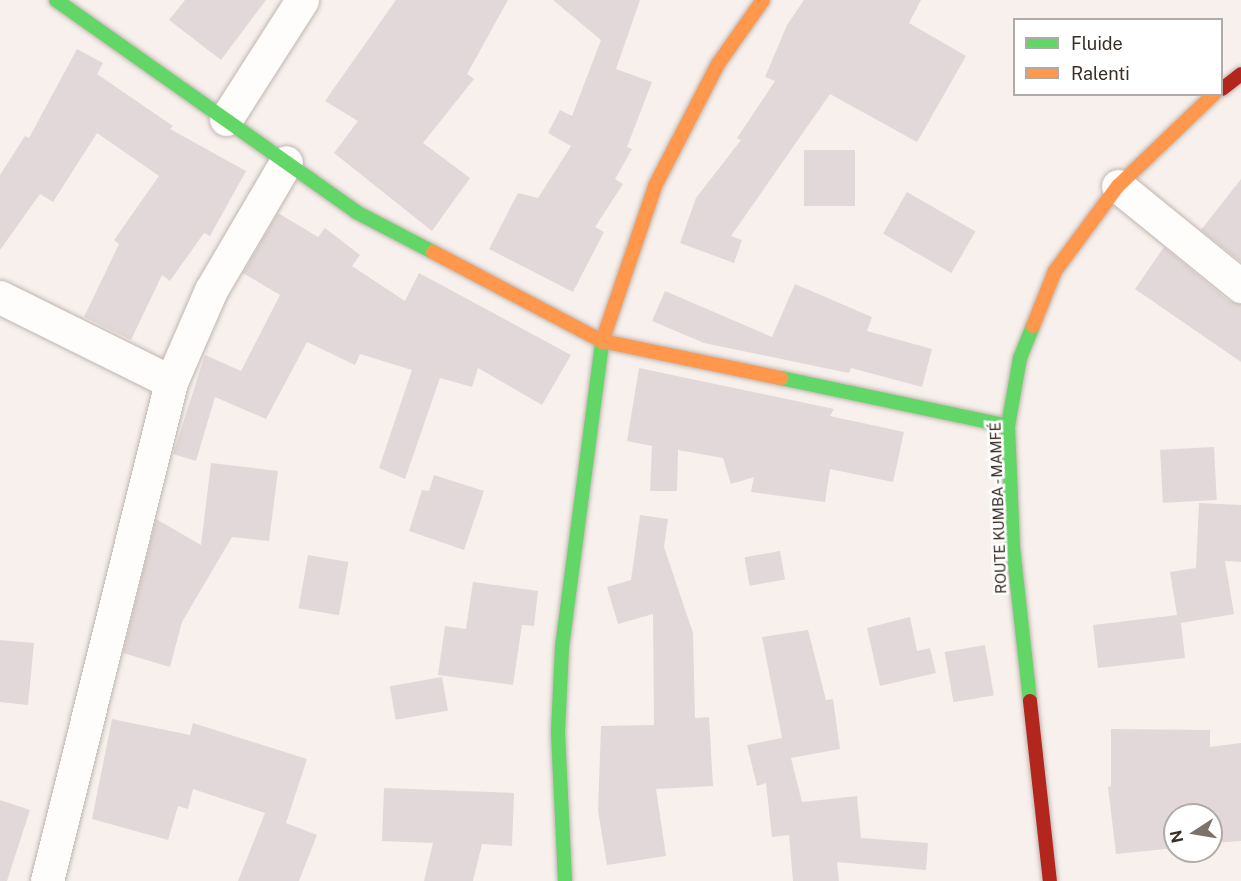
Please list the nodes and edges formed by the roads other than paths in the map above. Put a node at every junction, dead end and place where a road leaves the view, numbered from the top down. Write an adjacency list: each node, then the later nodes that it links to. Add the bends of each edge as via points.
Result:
1 (56, 0): 7 (main road)
2 (302, 0): 7 (street)
3 (763, 0): 12 (main road, via 718,64 655,186)
4 (1241, 74): 5 (main road)
5 (1223, 88)
6 (1212, 96): 9 (main road, ROUTE KUMBA - MAMFÉ)
7 (226, 119): 8 (main road)
8 (286, 162): 12 (main road, via 357,212); 13 (street, via 211,290)
9 (1118, 186): 10 (street); 14 (main road, ROUTE KUMBA - MAMFÉ, via 1054,271 1020,358)
10 (1241, 286)
11 (0, 297): 13 (street)
12 (602, 341): 14 (main road); 16 (main road, via 562,647 558,732)
13 (171, 382): 15 (street)
14 (1008, 426): 17 (main road, ROUTE KUMBA - MAMFÉ, via 1013,546)
15 (47, 881)
16 (565, 881)
17 (1050, 881)

